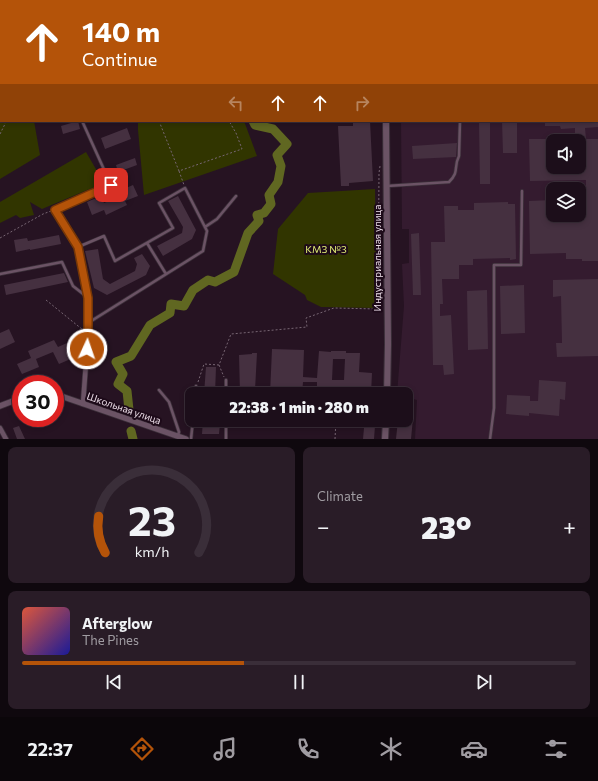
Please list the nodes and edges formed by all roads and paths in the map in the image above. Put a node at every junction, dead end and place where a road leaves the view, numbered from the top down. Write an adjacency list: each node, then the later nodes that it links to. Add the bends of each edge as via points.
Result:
1 (5, 122): 7 (path)
2 (159, 122): 9 (path)
3 (230, 122): 9 (path, via 242,149)
4 (386, 122): 10 (main road, Индустриальная улица)
5 (460, 122): 10 (lane, via 457,172 450,182)
6 (83, 123): 14 (lane, via 111,185)
7 (0, 134)
8 (380, 166): 24 (path)
9 (179, 171): 11 (path)
10 (387, 186): 31 (main road, Индустриальная улица)
11 (185, 188): 15 (lane); 17 (lane, via 159,203 173,228)
12 (522, 192): 49 (lane, via 521,264 494,265 494,408)
13 (236, 196): 15 (lane, via 217,219)
14 (55, 210): 16 (path); 18 (lane)
15 (205, 227): 20 (lane, via 207,231 202,251)
16 (0, 238)
17 (147, 243): 18 (lane, via 115,261 104,236); 20 (lane)
18 (78, 247): 21 (street)
19 (0, 274): 21 (lane, via 62,262 73,286)
20 (166, 274): 25 (lane)
21 (88, 298): 25 (street)
22 (46, 300): 26 (path)
23 (384, 306): 24 (path)
24 (378, 309): 27 (path, via 334,308 306,318 307,327 231,334)
25 (88, 323): 26 (street)
26 (88, 335): 35 (street)
27 (219, 365): 28 (path); 29 (path, via 204,364)
28 (226, 380): 30 (lane)
29 (196, 386)
30 (226, 387)
31 (386, 387)
32 (159, 390): 42 (lane, via 170,402)
33 (64, 397): 35 (street, Школьная улица)
34 (12, 401): 36 (street)
35 (83, 404): 42 (street, Школьная улица)
36 (0, 406)
37 (192, 427): 45 (lane)
38 (226, 427): 46 (lane)
39 (336, 427): 47 (path)
40 (386, 427): 48 (main road)
41 (0, 428): 43 (street)
42 (178, 436): 44 (street, Школьная улица)
43 (6, 439)
44 (186, 439)
45 (191, 439)
46 (226, 439)
47 (335, 439)
48 (385, 439)
49 (490, 439)

